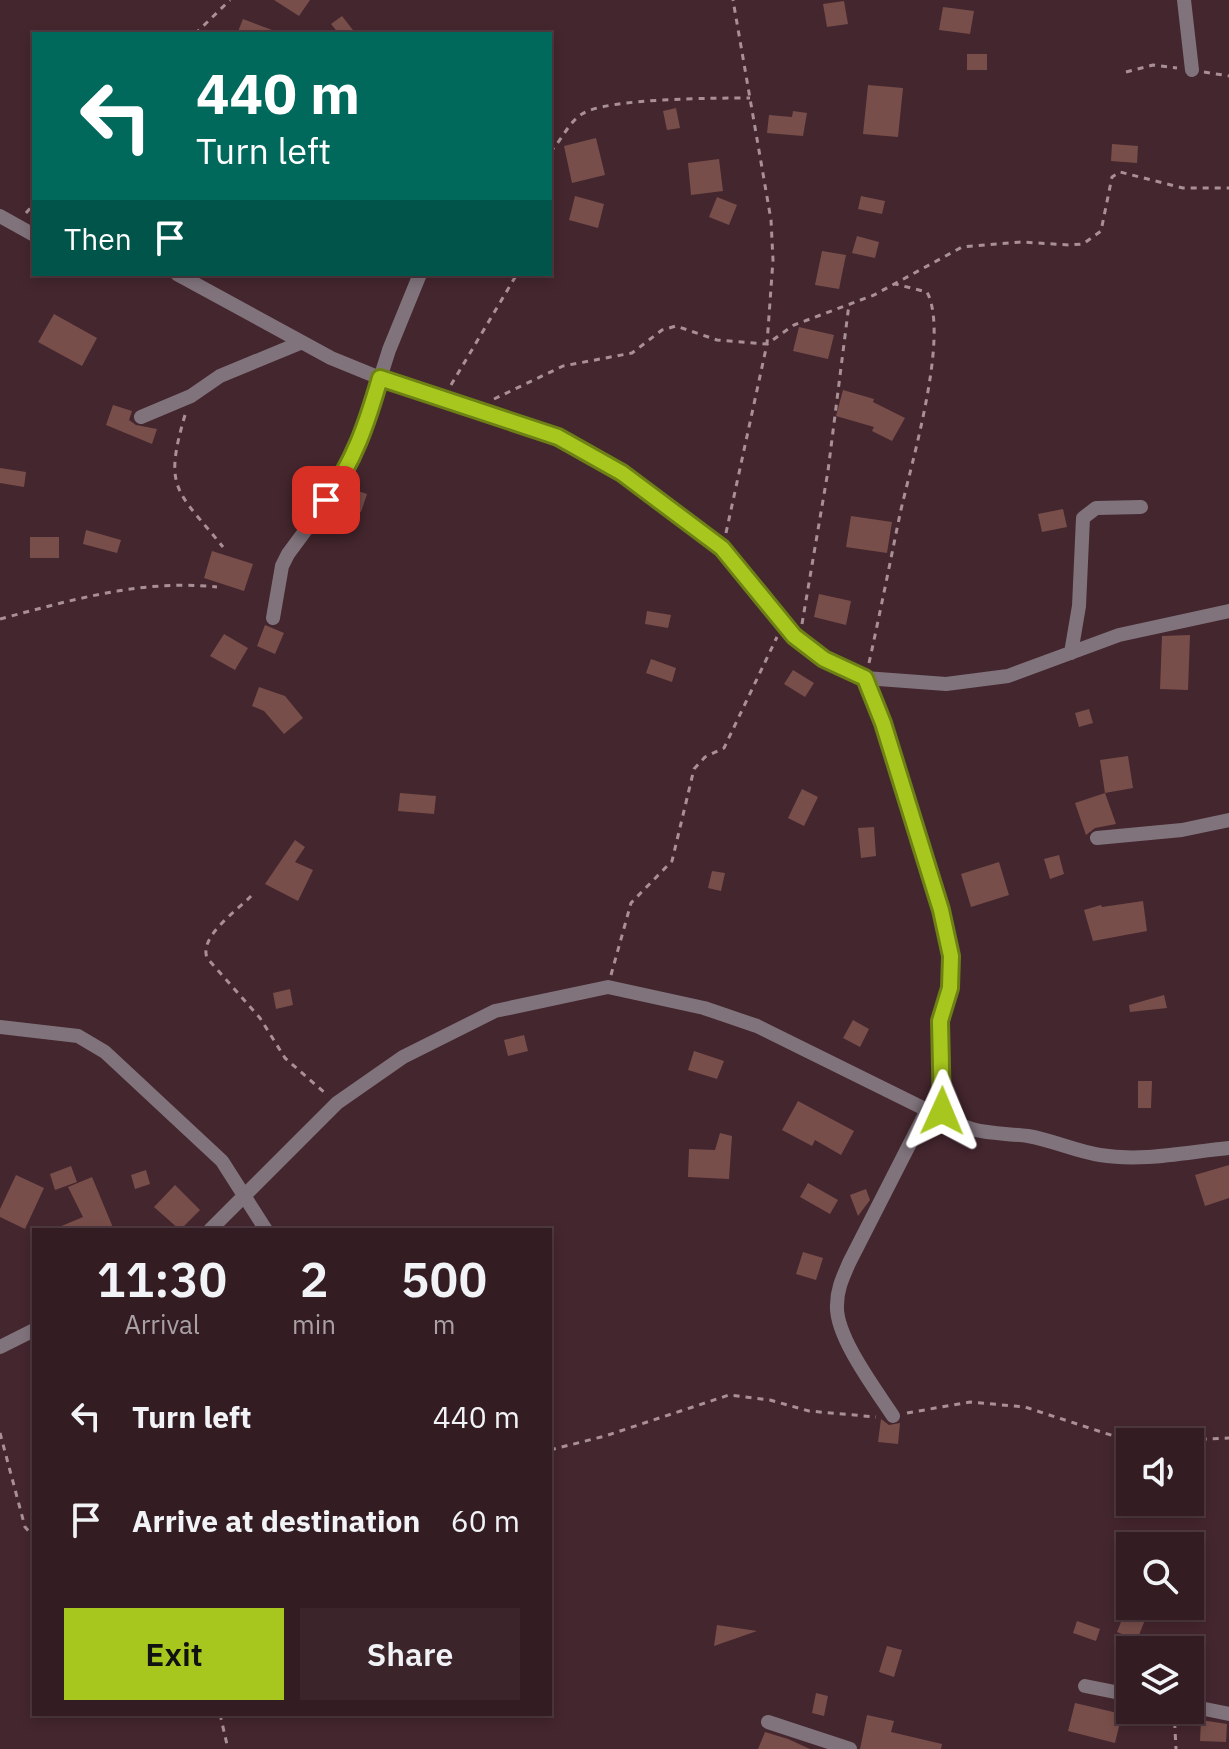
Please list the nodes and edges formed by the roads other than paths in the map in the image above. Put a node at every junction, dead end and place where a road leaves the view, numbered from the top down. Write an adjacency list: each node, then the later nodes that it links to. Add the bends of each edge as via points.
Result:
1 (1184, 0): 2 (street)
2 (1192, 70)
3 (0, 216): 4 (street)
4 (32, 234)
5 (181, 276): 7 (street)
6 (419, 276): 8 (street)
7 (300, 343): 8 (street); 9 (street)
8 (380, 378): 12 (street, via 345,477 282,566); 14 (street, via 558,437 588,453 722,548 803,643)
9 (141, 417)
10 (1141, 507): 13 (street, via 1096,508 1083,518)
11 (1229, 611): 13 (street, via 1119,635)
12 (273, 618)
13 (1071, 653): 14 (street, via 973,683)
14 (865, 678): 18 (street, via 941,910 951,956 950,988 940,1021)
15 (1229, 820): 16 (street)
16 (1097, 838)
17 (0, 1027): 20 (street, via 78,1036 105,1052 204,1141)
18 (935, 1110): 19 (street, via 956,1126 1029,1136 1102,1156 1150,1157); 20 (street, via 757,1026 608,987 495,1011 403,1057 337,1103 296,1140); 25 (street, via 839,1286 836,1308 857,1359)
19 (1229, 1148)
20 (247, 1197): 21 (street); 22 (street)
21 (212, 1228)
22 (265, 1228)
23 (32, 1331): 24 (street)
24 (0, 1347)
25 (893, 1416)
26 (1085, 1686): 27 (street)
27 (1116, 1692)
28 (1204, 1709): 29 (street)
29 (1229, 1714)
30 (768, 1722): 31 (street)
31 (850, 1749)

